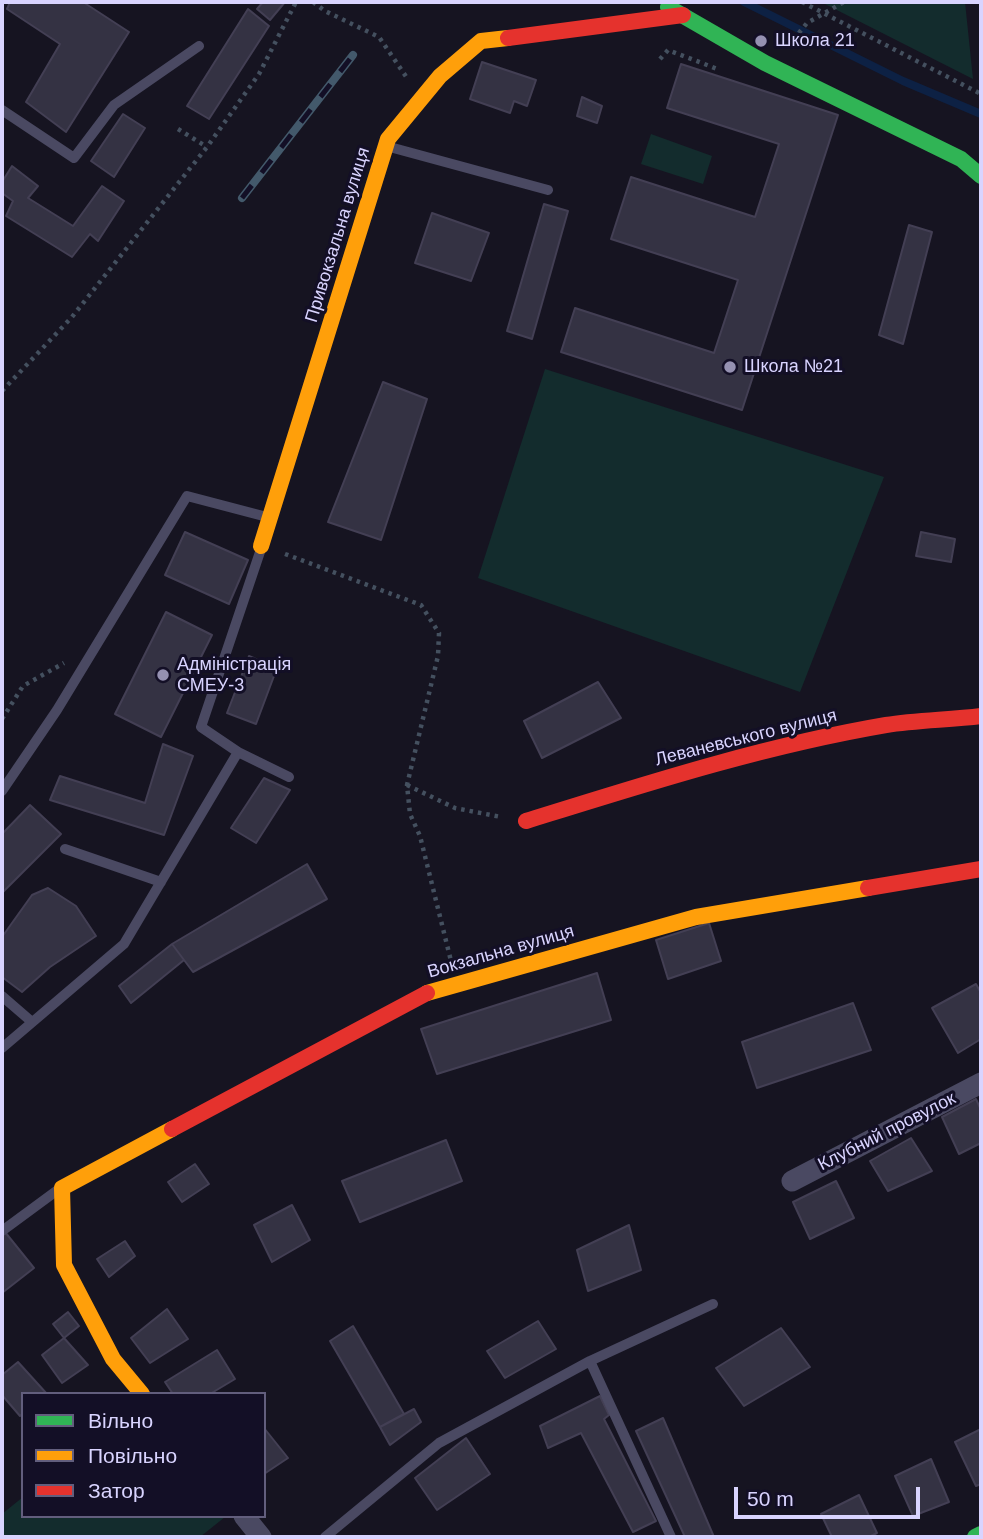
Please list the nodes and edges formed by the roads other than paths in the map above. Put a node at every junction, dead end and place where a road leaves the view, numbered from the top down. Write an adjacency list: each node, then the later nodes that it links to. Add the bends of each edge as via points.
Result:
1 (659, 2): 2 (street)
2 (683, 15): 5 (street, Привокзальна вулиця, via 481,41 440,76); 6 (street, via 765,63 961,159)
3 (199, 46): 4 (lane, via 114,105 74,158)
4 (2, 110)
5 (386, 146): 7 (lane); 8 (street, Привокзальна вулиця)
6 (981, 176)
7 (548, 190)
8 (270, 518): 9 (street, Привокзальна вулиця); 13 (lane, via 187,496)
9 (261, 546): 11 (lane, via 201,727)
10 (981, 716): 14 (street, Леваневського вулиця, via 888,724 789,745)
11 (238, 752): 12 (lane); 17 (lane)
12 (289, 777)
13 (2, 791)
14 (526, 821)
15 (65, 849): 17 (lane)
16 (981, 869): 23 (street, Вокзальна вулиця, via 696,917 431,991)
17 (161, 882): 19 (lane, via 124,944)
18 (2, 996): 19 (lane)
19 (32, 1022): 20 (lane)
20 (2, 1048)
21 (981, 1083): 22 (street, Клубний провулок)
22 (792, 1181)
23 (62, 1188): 24 (lane, Вокзальна вулиця); 27 (street, via 64,1265 113,1359)
24 (2, 1231)
25 (713, 1304): 26 (lane)
26 (590, 1361): 31 (lane, via 439,1443); 32 (lane)
27 (140, 1392)
28 (246, 1518): 30 (street)
29 (981, 1534): 33 (street)
30 (261, 1537)
31 (325, 1537)
32 (671, 1537)
33 (975, 1537)

